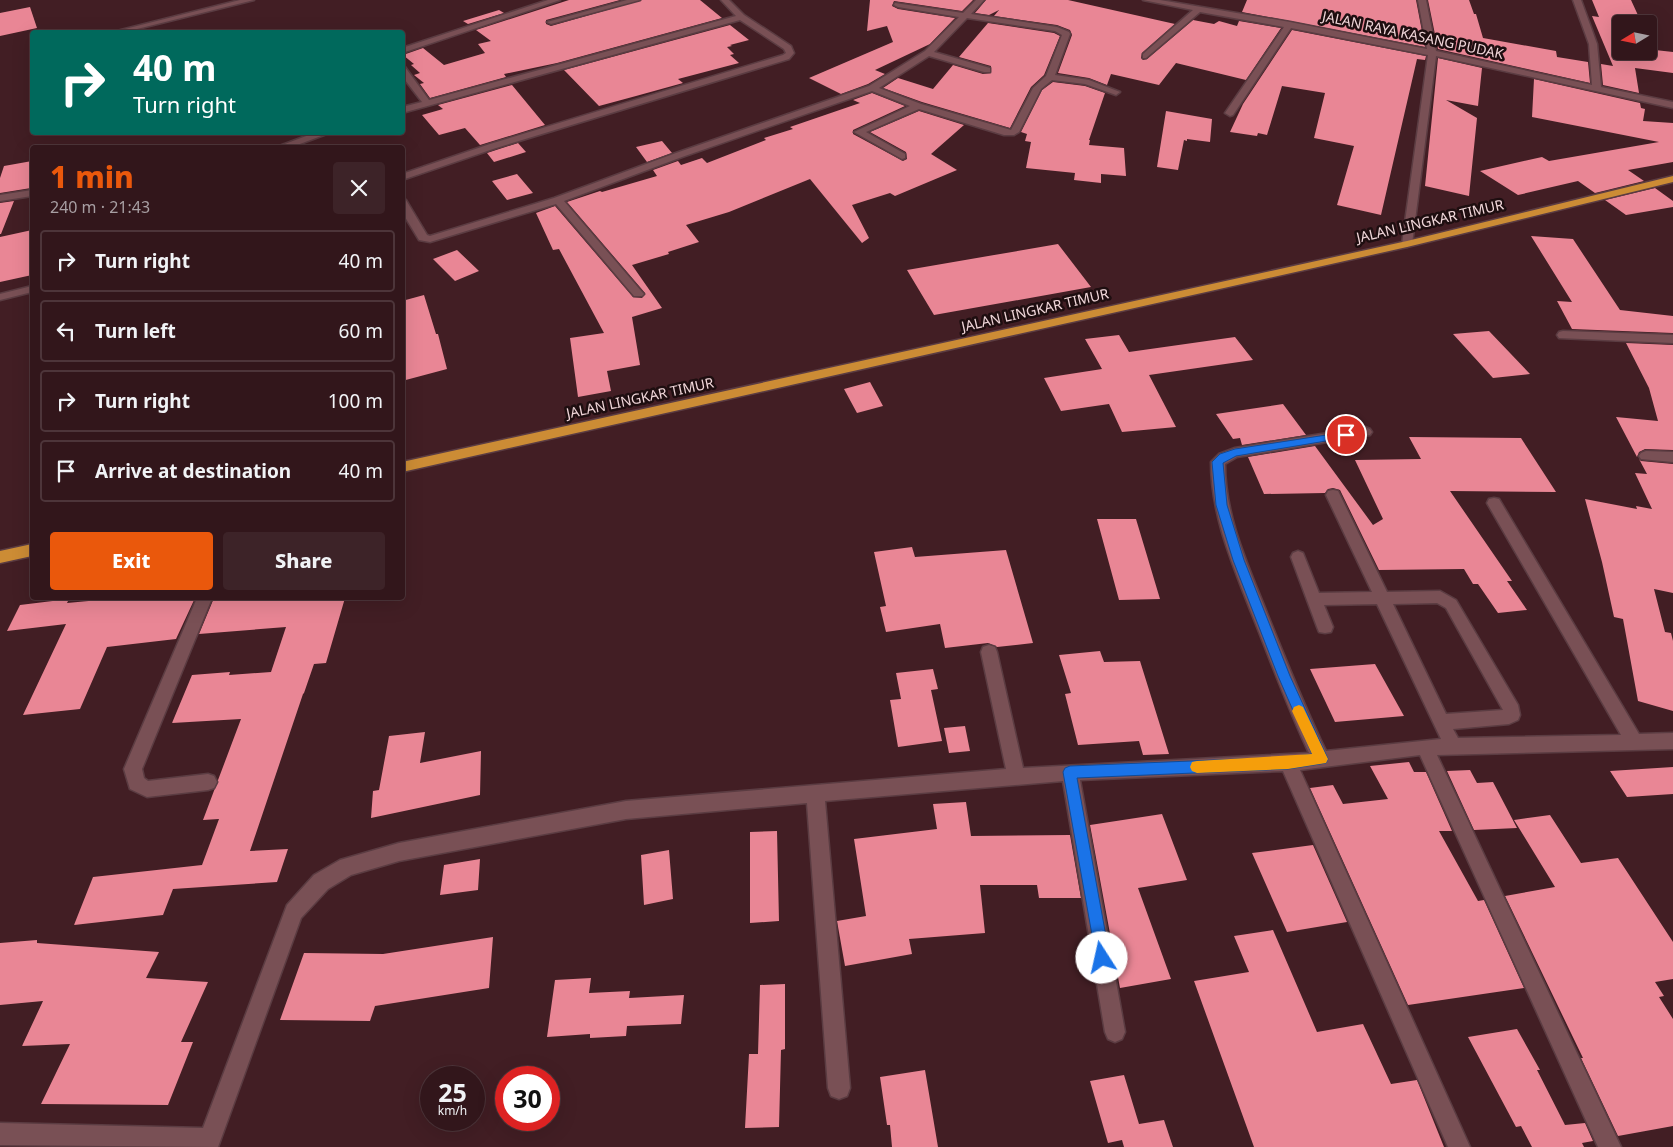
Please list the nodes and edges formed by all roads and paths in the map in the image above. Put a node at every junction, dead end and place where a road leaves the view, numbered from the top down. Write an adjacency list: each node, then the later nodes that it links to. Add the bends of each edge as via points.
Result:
1 (250, 0): 9 (street)
2 (556, 0): 17 (street)
3 (636, 0): 14 (street)
4 (725, 0): 13 (street)
5 (980, 0): 12 (street)
6 (1146, 0): 11 (street, JALAN RAYA KASANG PUDAK)
7 (1422, 0): 18 (street)
8 (1577, 0): 25 (street, via 1593,44)
9 (237, 1): 16 (street)
10 (898, 5): 12 (street)
11 (1199, 9): 15 (street, JALAN RAYA KASANG PUDAK); 20 (street)
12 (964, 16): 19 (street); 23 (street, via 1064,32 1066,34)
13 (741, 17): 27 (street); 35 (street, via 788,48 790,53 786,57)
14 (551, 22)
15 (1290, 24): 18 (street, JALAN RAYA KASANG PUDAK); 31 (street)
16 (125, 30)
17 (405, 50)
18 (1432, 52): 25 (street, JALAN RAYA KASANG PUDAK); 41 (street)
19 (928, 53): 21 (street); 24 (street)
20 (1146, 56)
21 (987, 70)
22 (405, 73): 27 (street)
23 (1050, 77): 26 (street, via 1086,82); 29 (street, via 1037,88 1014,132 1007,133)
24 (872, 88): 29 (street); 39 (street)
25 (1597, 89): 28 (street, JALAN RAYA KASANG PUDAK)
26 (1116, 92)
27 (427, 103): 30 (street)
28 (1673, 105)
29 (918, 106): 34 (street, via 859,132)
30 (405, 109)
31 (1230, 113)
32 (319, 135): 33 (street)
33 (287, 145)
34 (902, 156)
35 (405, 176)
36 (1673, 179): 41 (highway, JALAN LINGKAR TIMUR)
37 (30, 193): 38 (street)
38 (0, 198)
39 (558, 200): 40 (street, via 430,239 423,238); 43 (street)
40 (405, 207)
41 (1407, 244): 51 (highway, JALAN LINGKAR TIMUR)
42 (30, 290): 44 (street)
43 (638, 294)
44 (0, 297)
45 (1563, 335): 46 (street)
46 (1670, 339): 47 (street)
47 (1673, 352)
48 (1365, 432): 67 (street, via 1235,453 1218,462 1222,505 1238,560)
49 (1646, 456): 50 (street)
50 (1673, 457)
51 (405, 466)
52 (1332, 495): 57 (street)
53 (1494, 503): 63 (street)
54 (30, 550): 55 (highway)
55 (0, 557)
56 (1298, 557): 58 (street)
57 (1382, 598): 58 (street); 62 (street); 62 (street, via 1440,597 1448,601 1512,715)
58 (1314, 599): 60 (street)
59 (203, 600): 71 (street, via 133,769 136,783 147,789)
60 (1325, 627)
61 (989, 652): 70 (street)
62 (1441, 722): 66 (street)
63 (1633, 740): 64 (street); 66 (street)
64 (1673, 741)
65 (1425, 746): 66 (street); 67 (street); 78 (street)
66 (1453, 746)
67 (1321, 759): 68 (street)
68 (1288, 763): 69 (street); 77 (street)
69 (1070, 772): 70 (street); 73 (street)
70 (1016, 777): 72 (street)
71 (208, 782)
72 (815, 794): 74 (street); 76 (street, via 626,810 399,852 347,868 321,882 294,912)
73 (1115, 1032)
74 (839, 1088)
75 (0, 1134): 76 (street)
76 (208, 1143)
77 (1459, 1147)
78 (1610, 1147)

